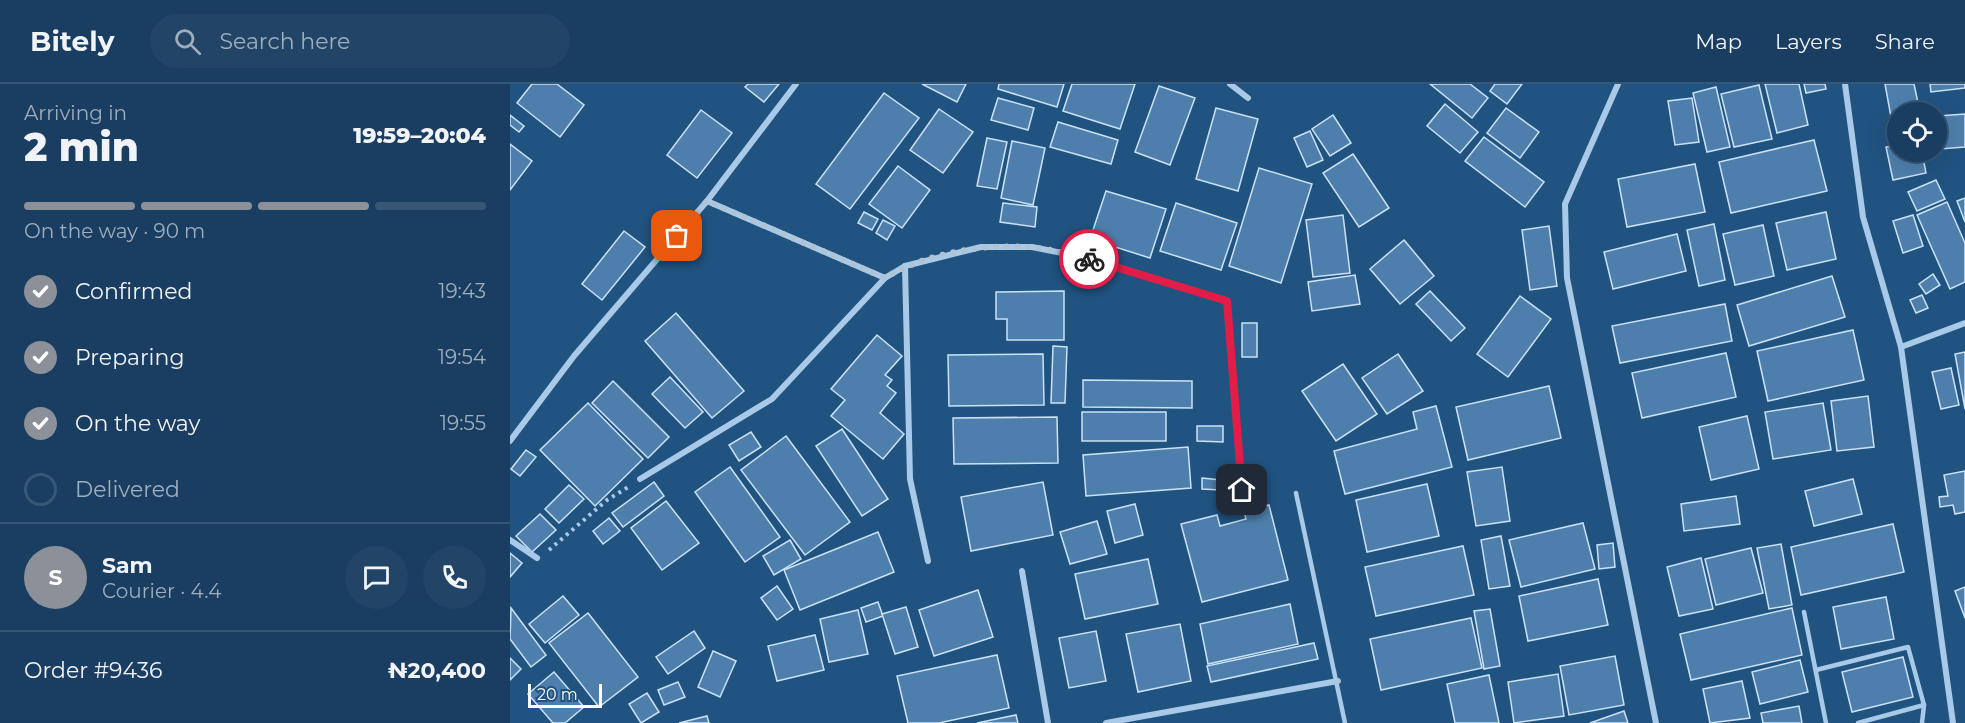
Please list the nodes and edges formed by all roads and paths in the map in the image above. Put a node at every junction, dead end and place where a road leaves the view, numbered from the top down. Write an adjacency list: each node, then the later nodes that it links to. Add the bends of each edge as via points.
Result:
1 (796, 84): 6 (street)
2 (1230, 84): 5 (street)
3 (1618, 84): 26 (street, via 1565,204 1567,278)
4 (1845, 84): 10 (street, via 1863,217)
5 (1248, 98)
6 (707, 201): 8 (street); 11 (street, via 574,356)
7 (905, 266): 8 (street); 13 (street, via 981,247 1032,247 1092,259 1227,301); 17 (street, via 910,479)
8 (885, 278): 12 (street, via 772,399)
9 (1965, 323): 10 (street)
10 (1901, 347): 30 (street)
11 (510, 441)
12 (640, 479): 16 (path, via 607,500)
13 (1242, 490)
14 (1296, 493): 21 (lane)
15 (510, 540): 16 (street)
16 (537, 558)
17 (928, 561)
18 (1022, 571): 23 (street)
19 (1804, 612): 20 (lane)
20 (1816, 670): 22 (lane, via 1908,647); 27 (lane)
21 (1338, 681): 24 (street); 25 (lane)
22 (1924, 705): 28 (lane); 29 (lane)
23 (1048, 723)
24 (1106, 723)
25 (1345, 723)
26 (1656, 723)
27 (1826, 723)
28 (1858, 723)
29 (1922, 723)
30 (1953, 723)

